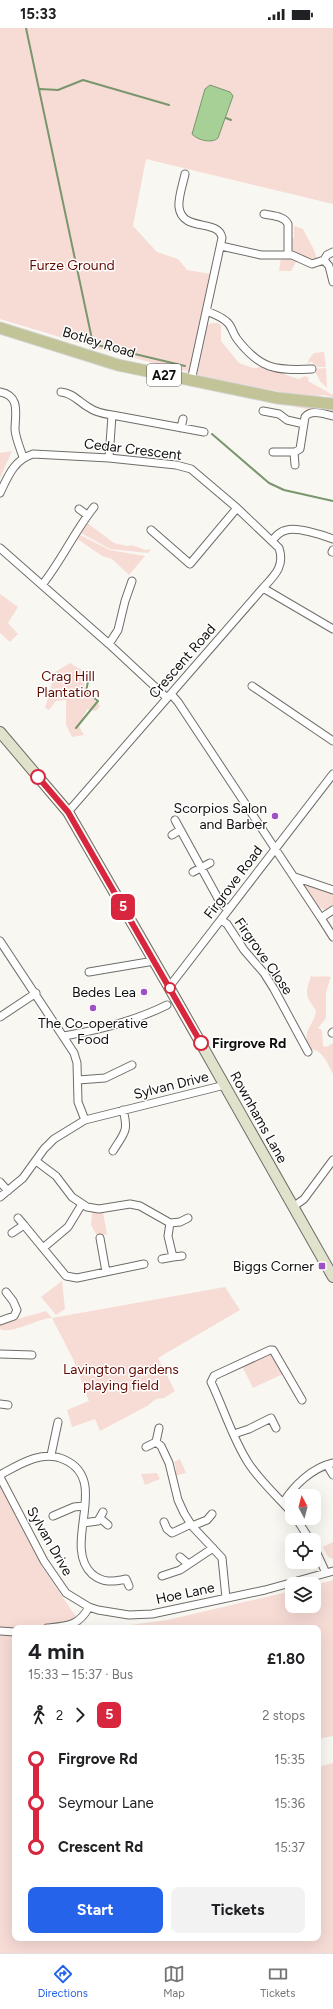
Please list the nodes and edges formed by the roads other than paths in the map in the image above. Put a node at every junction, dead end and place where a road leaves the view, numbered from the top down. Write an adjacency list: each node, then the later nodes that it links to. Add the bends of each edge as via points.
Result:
1 (185, 174): 3 (street, via 179,202 181,214 190,222 218,229 222,233)
2 (264, 214): 5 (street, via 286,220)
3 (221, 246): 5 (street, via 262,255); 8 (street)
4 (333, 252): 6 (street)
5 (288, 255): 6 (street, via 300,257 312,264)
6 (324, 260): 7 (street, via 329,266)
7 (333, 282)
8 (207, 311): 10 (street, via 228,323 236,338 263,365 287,371); 11 (street)
9 (0, 328): 11 (main road, Botley Road / A27, via 118,365)
10 (312, 369)
11 (192, 381): 14 (main road, Botley Road / A27, via 277,398)
12 (0, 392): 24 (street, via 8,394 14,402 16,434)
13 (61, 392): 16 (street, via 78,399 90,409)
14 (333, 404)
15 (263, 411): 19 (street)
16 (112, 415): 20 (street); 25 (street)
17 (333, 416): 19 (street, via 308,413)
18 (183, 419): 20 (street)
19 (304, 424): 23 (street, via 302,444 300,449)
20 (181, 428): 21 (street)
21 (204, 432)
22 (273, 452): 23 (street)
23 (294, 452): 26 (street)
24 (23, 457): 25 (street, Cedar Crescent, via 44,454); 27 (street, via 15,465)
25 (109, 458): 29 (street, Cedar Crescent, via 176,465 190,469)
26 (295, 465)
27 (0, 493)
28 (94, 507): 31 (street)
29 (237, 508): 32 (street, via 193,567); 34 (street, Cedar Crescent)
30 (79, 509): 31 (street)
31 (87, 515): 37 (street, via 72,536 57,566)
32 (151, 530)
33 (333, 539): 34 (street, via 295,529 280,533)
34 (272, 541): 38 (street, Cedar Crescent, via 279,548 281,564 278,572)
35 (0, 548): 37 (street)
36 (132, 581): 40 (street, via 118,630)
37 (42, 585): 40 (street)
38 (263, 588): 39 (street); 42 (street, Crescent Road)
39 (333, 629)
40 (109, 644): 42 (street)
41 (252, 686): 44 (street)
42 (169, 696): 46 (street, Crescent Road); 50 (street, via 178,702)
43 (0, 732): 46 (street, Rownhams Lane)
44 (333, 742)
45 (333, 774): 50 (street, Firgrove Road)
46 (68, 812): 62 (street, Rownhams Lane)
47 (175, 820): 48 (street)
48 (180, 830): 49 (street); 52 (street)
49 (172, 835)
50 (276, 848): 54 (street); 56 (street, Firgrove Road)
51 (210, 863): 52 (street)
52 (201, 868): 53 (street); 56 (street, via 220,902)
53 (194, 872)
54 (295, 877): 55 (street); 58 (street)
55 (333, 890)
56 (228, 910): 59 (street, Firgrove Road)
57 (333, 910): 58 (street)
58 (321, 918): 60 (street)
59 (221, 920): 64 (street, Firgrove Road); 69 (street, Firgrove Close, via 227,924 244,950 264,973)
60 (333, 937)
61 (0, 941): 65 (street)
62 (154, 961): 63 (street); 64 (street, Rownhams Lane)
63 (89, 972)
64 (169, 987): 72 (street, Rownhams Lane)
65 (36, 993): 67 (street); 68 (street)
66 (167, 1005): 68 (street, via 109,1026)
67 (0, 1017)
68 (64, 1036): 71 (street, via 74,1053)
69 (308, 1052)
70 (132, 1065): 71 (street, via 105,1078)
71 (78, 1080): 74 (street, via 78,1102)
72 (225, 1086): 73 (street, Sylvan Drive); 82 (street, Rownhams Lane)
73 (123, 1110): 74 (street, Sylvan Drive); 75 (street, Sylvan Drive, via 127,1126)
74 (85, 1120): 77 (street, Sylvan Drive, via 54,1139)
75 (113, 1151)
76 (333, 1160): 82 (street, via 304,1199)
77 (36, 1161): 79 (street, Sylvan Drive, via 23,1178); 81 (street, via 56,1176 72,1197)
78 (0, 1182): 79 (street)
79 (8, 1191): 80 (street, Sylvan Drive)
80 (0, 1197)
81 (82, 1204): 85 (street, via 99,1209 130,1204 140,1206); 89 (street, via 68,1227)
82 (294, 1207): 95 (street, Rownhams Lane)
83 (18, 1218): 86 (street)
84 (188, 1218): 85 (street)
85 (170, 1223): 91 (street, via 168,1236)
86 (24, 1225): 87 (street); 89 (street)
87 (12, 1234)
88 (100, 1238): 94 (street)
89 (43, 1248): 94 (street, via 66,1276 77,1278)
90 (182, 1256): 91 (street)
91 (173, 1257): 92 (street)
92 (162, 1260)
93 (144, 1264): 94 (street)
94 (106, 1272)
95 (333, 1277)
96 (6, 1292): 97 (street, via 17,1310 14,1316)
97 (0, 1321)
98 (0, 1354): 99 (street)
99 (32, 1355)
100 (302, 1400): 106 (street, via 273,1350 267,1350 218,1374 211,1382)
101 (0, 1404): 102 (street)
102 (8, 1405)
103 (58, 1422): 109 (street)
104 (159, 1428): 107 (street)
105 (276, 1428): 106 (street, via 271,1418)
106 (234, 1434): 113 (street, via 256,1474)
107 (156, 1442): 108 (street); 120 (street, via 161,1446 169,1463 178,1500)
108 (146, 1446)
109 (51, 1455): 112 (street, via 25,1461); 114 (street, via 71,1462 80,1472 85,1488)
110 (330, 1464): 111 (street); 113 (street, via 301,1481)
111 (333, 1475)
112 (0, 1476): 131 (street, Sylvan Drive, via 44,1561 66,1593)
113 (283, 1503)
114 (84, 1506): 116 (street, via 70,1508); 118 (street)
115 (212, 1514): 120 (street, via 207,1520)
116 (53, 1516)
117 (164, 1522): 120 (street, via 172,1533)
118 (83, 1523): 119 (street, via 94,1523 102,1515); 128 (street, via 82,1553 90,1572 103,1581 116,1582)
119 (108, 1525)
120 (192, 1525): 121 (street)
121 (213, 1548): 124 (street); 130 (street, via 222,1558)
122 (180, 1557): 124 (street)
123 (321, 1557): 126 (street)
124 (188, 1563): 127 (street, via 180,1570)
125 (124, 1571): 128 (street)
126 (330, 1572): 130 (street, Hoe Lane)
127 (162, 1576)
128 (126, 1579): 129 (street)
129 (129, 1586)
130 (226, 1598): 131 (street, Hoe Lane, via 152,1614 129,1615)
131 (89, 1608): 132 (street, via 83,1618)
132 (71, 1625)
133 (0, 1631): 134 (street)
134 (12, 1632)

